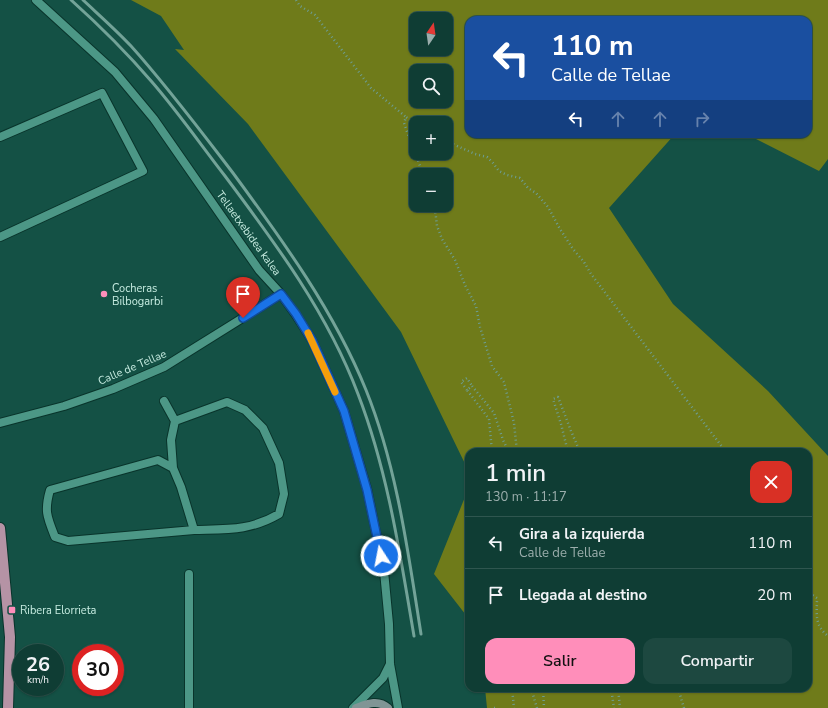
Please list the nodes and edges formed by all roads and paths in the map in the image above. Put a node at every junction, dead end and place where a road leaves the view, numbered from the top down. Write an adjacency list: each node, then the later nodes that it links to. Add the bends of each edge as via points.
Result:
1 (36, 0): 10 (street, Tellaetxebidea kalea, via 115,72 159,125 259,270)
2 (296, 0): 3 (path, via 300,6 315,15 371,88)
3 (406, 117): 4 (path); 7 (path, via 404,123)
4 (409, 120)
5 (0, 137): 9 (street, via 102,94 143,171)
6 (453, 144): 21 (path, via 487,157 499,171 520,178 536,193 548,207 573,250)
7 (420, 168)
8 (434, 212): 18 (path, via 442,239 455,260 476,306 492,366 504,382 514,423)
9 (0, 238)
10 (281, 294): 15 (street, Calle de Tellae, via 164,367 78,401); 28 (street, Tellaetxebidea kalea, via 312,340 346,419 367,490 384,571)
11 (472, 386): 12 (path, bridge); 12 (path, via 466,378 461,382); 17 (path, bridge, via 494,413)
12 (467, 390): 16 (path, bridge, via 489,419)
13 (164, 401): 14 (street)
14 (175, 421): 22 (street, via 171,440); 24 (street, via 227,402 245,410 263,428 279,463 284,494 279,514 269,520 240,529)
15 (0, 423)
16 (492, 448)
17 (507, 448)
18 (517, 448)
19 (567, 448): 20 (path, via 552,399 558,397)
20 (578, 448)
21 (723, 448)
22 (173, 468): 24 (street); 24 (street, via 158,460 50,490 46,504 47,519 55,536 68,541)
23 (0, 528): 35 (main road, via 10,637)
24 (194, 530)
25 (189, 574): 36 (street)
26 (812, 595): 27 (path, via 817,598 816,617 821,631)
27 (828, 636)
28 (390, 664): 37 (street, via 383,678); 40 (street, Tellaetxebidea kalea)
29 (512, 692): 41 (path)
30 (532, 692): 42 (path, bridge)
31 (543, 692): 43 (path)
32 (612, 692): 44 (path)
33 (618, 692): 45 (path)
34 (679, 692): 46 (path)
35 (8, 708)
36 (189, 708)
37 (352, 708)
38 (356, 708): 39 (main road, via 376,702)
39 (388, 708)
40 (398, 708)
41 (514, 708)
42 (536, 708)
43 (544, 708)
44 (614, 708)
45 (620, 708)
46 (684, 708)

